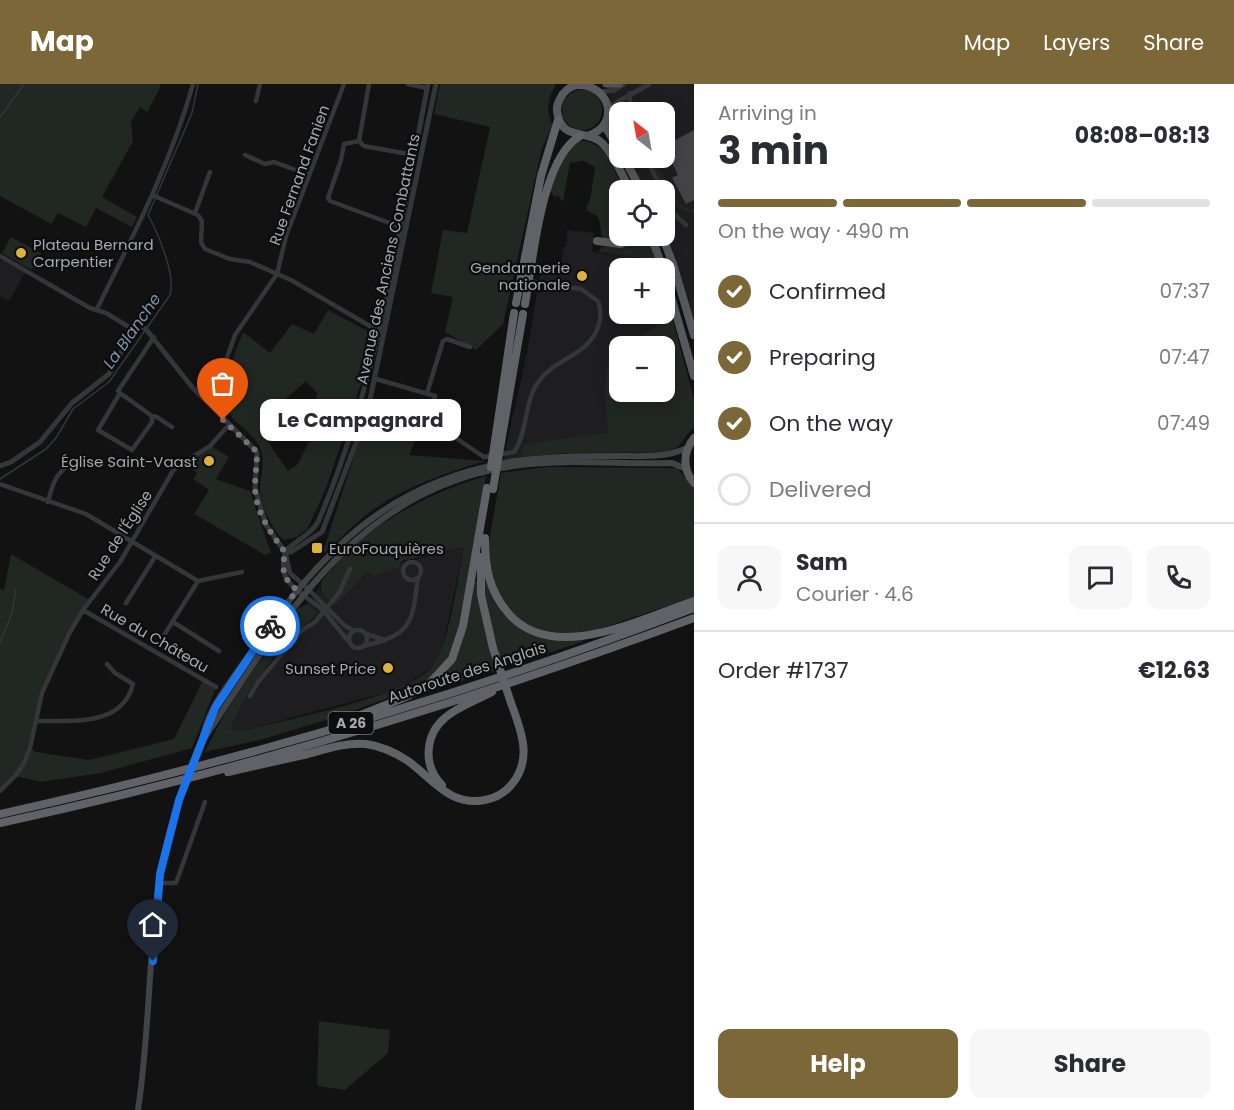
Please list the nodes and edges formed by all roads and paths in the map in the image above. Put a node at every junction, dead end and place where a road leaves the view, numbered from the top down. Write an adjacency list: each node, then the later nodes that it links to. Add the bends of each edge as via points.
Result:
1 (193, 84): 31 (street)
2 (260, 84): 17 (street)
3 (344, 84): 29 (street, Rue Fernand Fanien)
4 (369, 84): 25 (street)
5 (408, 84): 13 (street)
6 (436, 84): 35 (street, Avenue des Anciens Combattants)
7 (563, 84): 15 (main road)
8 (589, 84): 14 (highway); 15 (highway, via 574,86)
9 (606, 84): 10 (main road)
10 (619, 84)
11 (624, 84): 14 (street)
12 (649, 84): 16 (street)
13 (427, 86): 26 (street, Avenue des Anciens Combattants)
14 (602, 92): 20 (highway)
15 (563, 93): 21 (highway, via 557,106)
16 (630, 93): 18 (street); 19 (street)
17 (256, 101)
18 (616, 102)
19 (630, 102)
20 (609, 107): 22 (highway)
21 (558, 120): 24 (highway, via 567,131); 42 (highway, via 541,176)
22 (604, 125): 23 (highway); 24 (highway)
23 (609, 133)
24 (583, 136): 30 (highway, via 603,144); 41 (highway, via 572,140 548,180)
25 (359, 141): 26 (street, via 364,146); 35 (street, via 344,144 328,198)
26 (414, 154): 35 (street, Avenue des Anciens Combattants)
27 (245, 155): 29 (street)
28 (210, 172): 32 (street)
29 (309, 175): 40 (street, Rue Fernand Fanien, via 286,236)
30 (625, 180)
31 (155, 196): 32 (street); 44 (street)
32 (195, 213): 40 (street, via 202,221 201,242 205,249)
33 (675, 215): 34 (street)
34 (686, 225)
35 (403, 227): 49 (street, Avenue des Anciens Combattants); 50 (street, Avenue des Anciens Combattants)
36 (597, 241): 37 (highway)
37 (609, 242)
38 (666, 246): 51 (highway)
39 (0, 256): 44 (street)
40 (277, 274): 49 (street); 58 (street, via 235,335)
41 (529, 280): 43 (highway); 57 (street, via 581,289 592,295 600,308 597,332 583,349 537,383 514,452 487,457 432,423 435,396)
42 (516, 303)
43 (525, 304)
44 (97, 309): 48 (street)
45 (675, 309): 54 (highway)
46 (514, 313): 63 (highway)
47 (523, 314): 63 (highway)
48 (134, 330): 52 (street, via 147,329); 66 (street, via 109,374 72,403 40,442)
49 (378, 332): 50 (street); 73 (street, Avenue des Anciens Combattants, via 360,408 322,511 314,529)
50 (385, 334): 55 (street, Avenue des Anciens Combattants)
51 (694, 335)
52 (154, 337): 56 (street); 58 (street)
53 (470, 348): 57 (street, via 443,341)
54 (694, 376)
55 (376, 379): 57 (street); 73 (street, Avenue des Anciens Combattants, via 367,414 322,532)
56 (120, 393): 59 (street); 59 (street, via 98,430 132,450 152,422)
57 (427, 393)
58 (210, 405): 60 (street)
59 (152, 416): 61 (street)
60 (228, 426): 72 (street, Rue de l'Église, via 210,446 174,470); 73 (street, via 257,452 256,498 266,525)
61 (172, 427)
62 (694, 438): 64 (highway)
63 (498, 441): 71 (highway, bridge)
64 (687, 448): 67 (highway); 79 (main road, via 667,456 527,459 446,478 399,500 358,528 326,556)
65 (69, 465): 70 (street, via 54,480)
66 (0, 466)
67 (686, 470): 68 (highway); 79 (main road, via 672,463 556,463 511,467 461,479 418,498 375,525)
68 (694, 483)
69 (0, 484): 70 (street)
70 (48, 502): 72 (street, via 86,514)
71 (482, 539): 81 (highway, via 493,592 514,619 545,635 566,638 595,634); 99 (highway, bridge, via 477,595); 101 (highway, via 463,626 452,659 441,673 428,686 406,697)
72 (132, 542): 74 (street); 85 (street, Rue de l'Église)
73 (285, 552): 79 (street, via 290,573); 80 (street, via 282,571)
74 (155, 557): 78 (street); 82 (street)
75 (350, 569): 83 (street, via 339,593)
76 (242, 572): 78 (street)
77 (418, 578): 77 (street, via 406,578 406,564 419,565); 91 (street, via 412,618 398,635)
78 (198, 580): 87 (street)
79 (305, 586): 80 (main road); 83 (street)
80 (300, 592): 83 (street); 107 (main road, bridge, via 202,742 179,800)
81 (694, 601)
82 (126, 603)
83 (325, 608): 88 (street); 92 (street); 98 (street, via 315,622 302,630)
84 (694, 608): 101 (highway, Autoroute des Anglais / A 26, via 483,682)
85 (83, 610): 97 (street, Rue du Château); 100 (street, Rue de l'Église, via 42,693)
86 (694, 618): 96 (highway, Autoroute des Anglais / A 26)
87 (172, 622): 90 (street); 94 (street)
88 (354, 631): 89 (street); 92 (street)
89 (366, 634): 91 (street); 93 (street)
90 (161, 640)
91 (385, 640): 93 (street)
92 (349, 642): 93 (street, via 354,648)
93 (364, 646)
94 (219, 651)
95 (107, 664): 100 (street, via 132,684 115,711 100,719)
96 (511, 682): 99 (highway, via 439,722 430,741 429,763 437,780 456,794 478,797 502,789 513,776 519,759); 102 (highway, Autoroute des Anglais / A 26)
97 (216, 687)
98 (250, 696)
99 (510, 703): 102 (highway, via 524,742 522,764 511,786 492,799 457,799 405,760 363,744)
100 (36, 721): 103 (street, Rue de l'Église, via 24,763)
101 (297, 738): 105 (highway, Autoroute des Anglais / A 26)
102 (171, 782): 106 (highway, Autoroute des Anglais / A 26)
103 (0, 791)
104 (205, 802): 107 (street, via 176,883)
105 (0, 814)
106 (0, 823)
107 (159, 883): 108 (main road)
108 (138, 1110)

